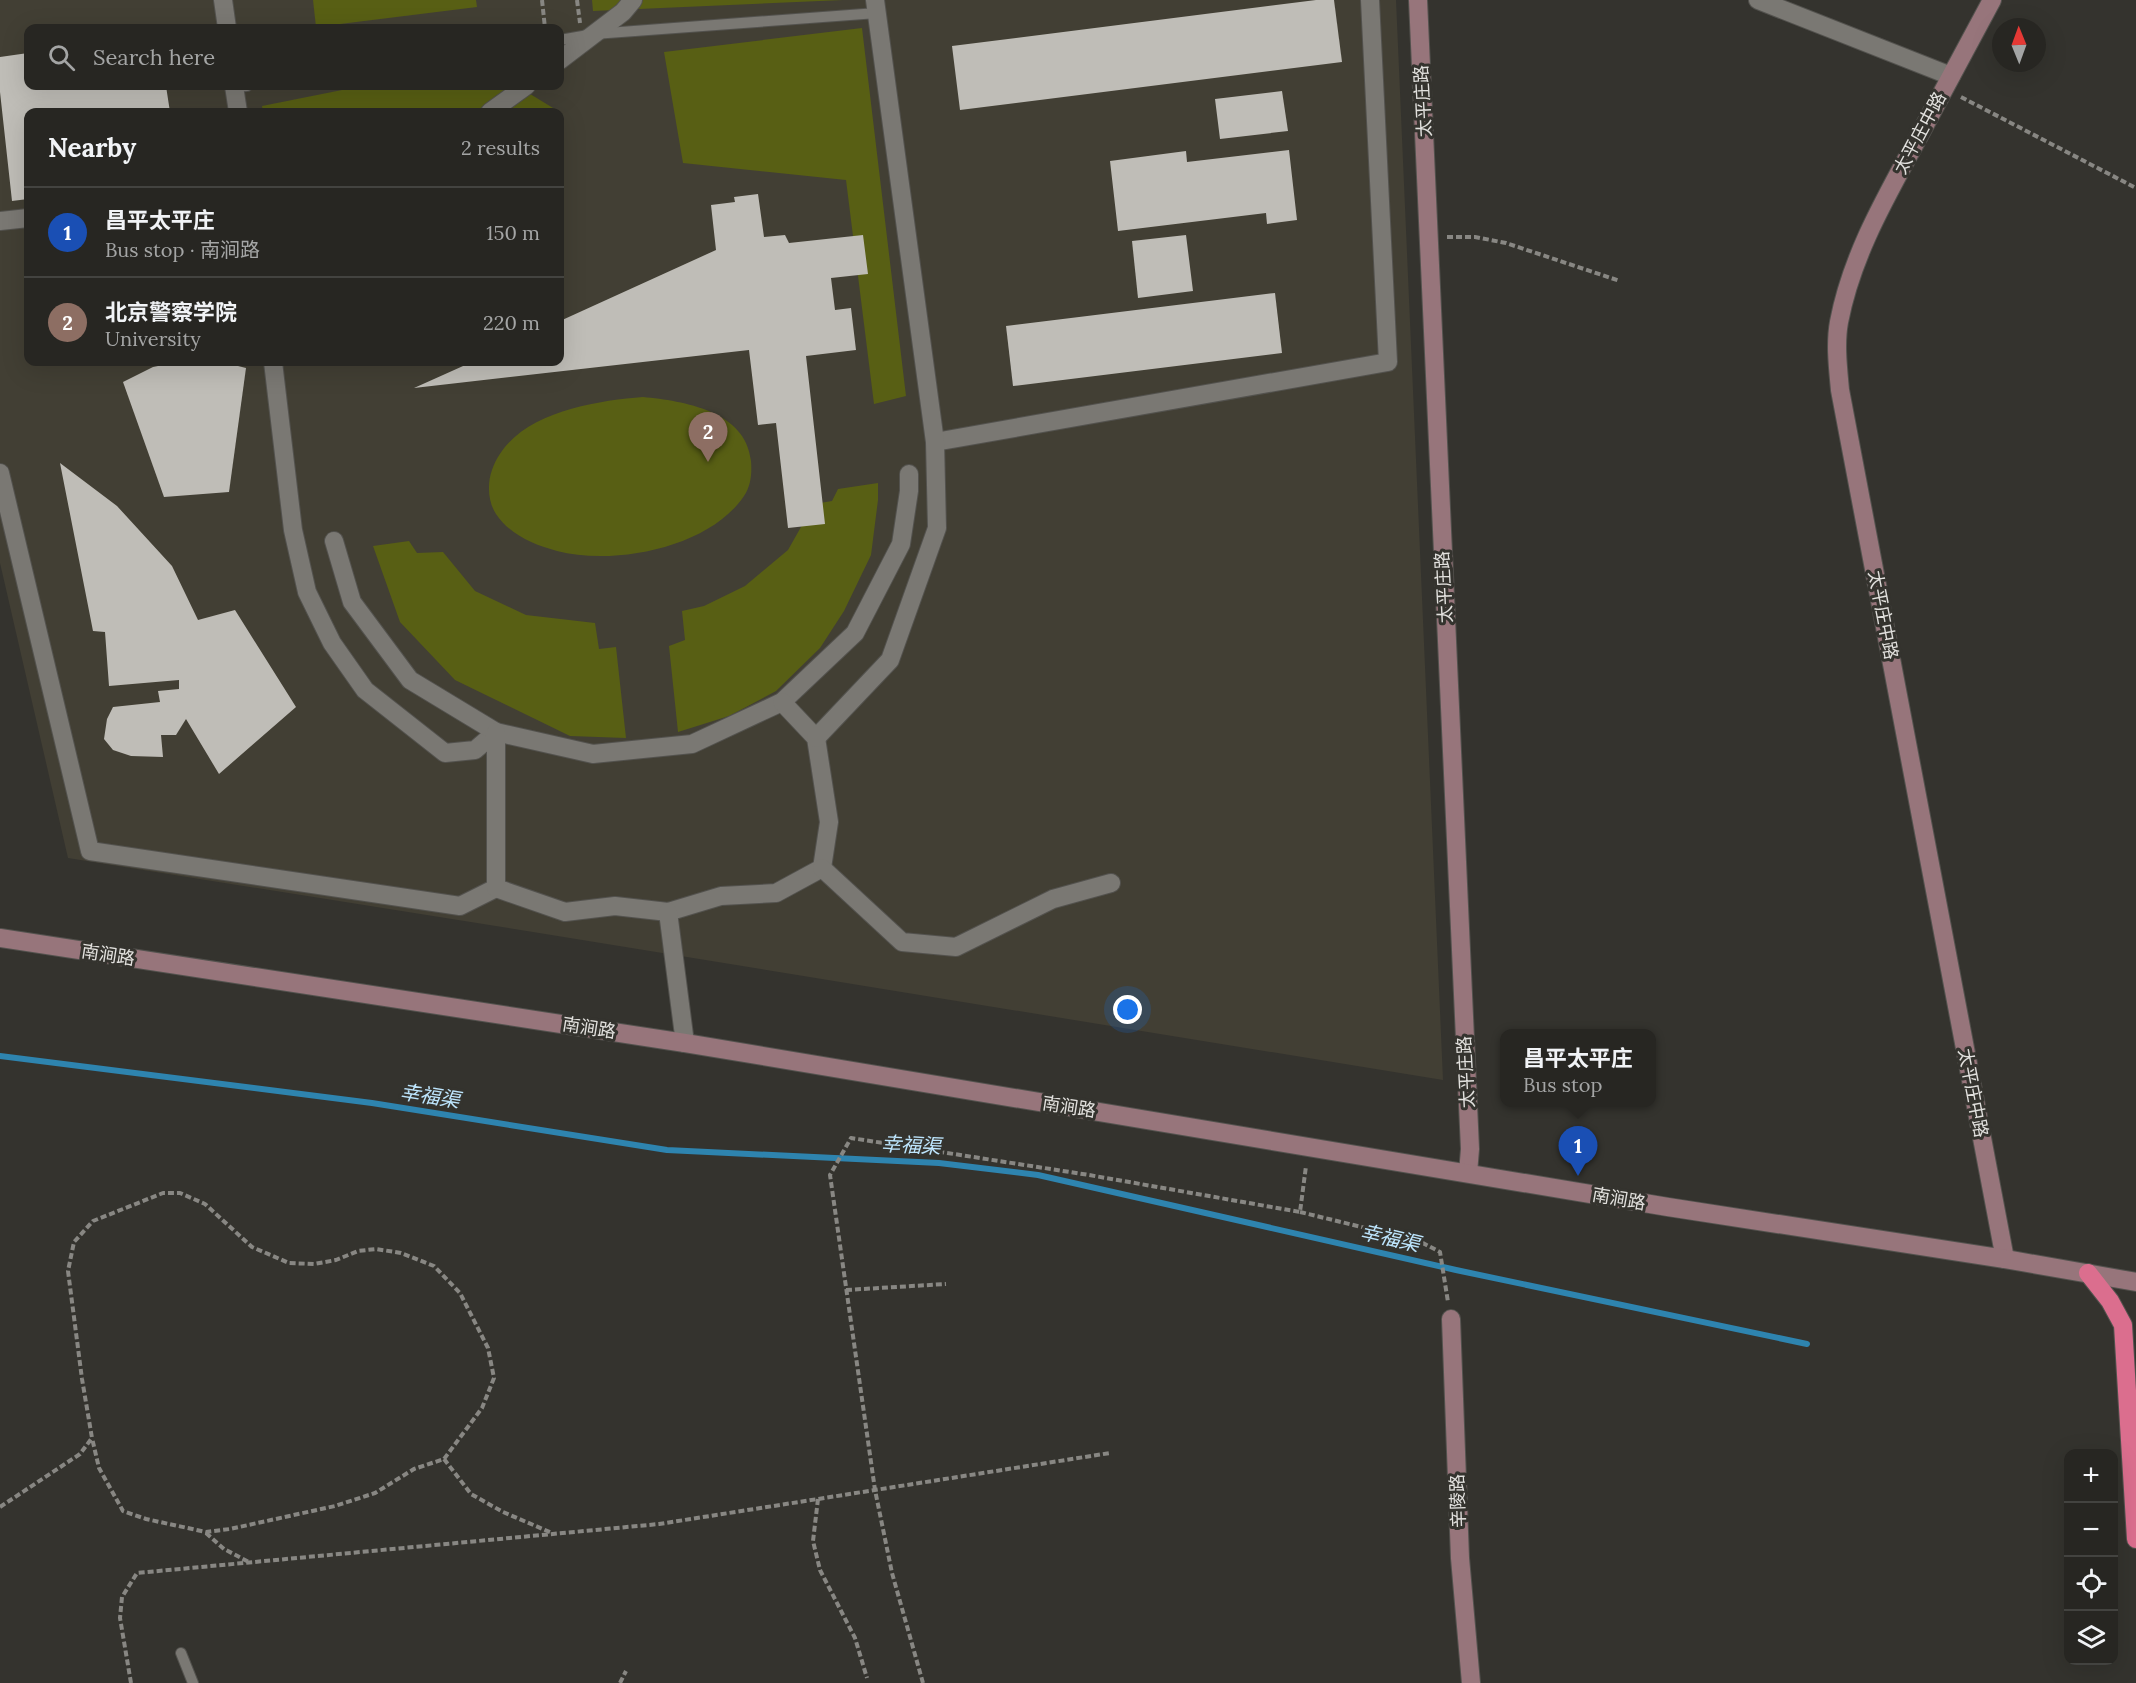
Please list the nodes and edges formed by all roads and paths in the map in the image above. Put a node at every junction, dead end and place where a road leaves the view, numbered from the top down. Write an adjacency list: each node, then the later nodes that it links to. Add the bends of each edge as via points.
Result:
1 (223, 0): 10 (street)
2 (542, 0): 11 (path)
3 (577, 0): 12 (path)
4 (633, 0): 12 (street, via 623,12)
5 (1370, 0): 28 (street, via 1388,363)
6 (1418, 0): 23 (street, 太平庄路)
7 (1758, 0): 15 (street)
8 (1992, 0): 15 (street, 太平庄中路)
9 (876, 6): 12 (lane); 28 (street)
10 (226, 24)
11 (545, 24)
12 (588, 35): 13 (lane); 14 (street)
13 (564, 39)
14 (564, 56)
15 (1948, 82): 20 (path); 44 (street, 太平庄中路, via 1876,215 1857,260 1839,324 1838,357 1840,390)
16 (239, 90): 18 (street)
17 (520, 90): 19 (street)
18 (238, 108)
19 (496, 108)
20 (2136, 188)
21 (24, 219): 22 (street)
22 (0, 222)
23 (1429, 237): 24 (path, via 1475,237 1506,243); 42 (street, 太平庄路)
24 (1620, 281)
25 (274, 366): 27 (street)
26 (286, 366): 27 (street)
27 (276, 382): 33 (street, via 293,530 307,592 332,643 365,690 445,753 475,750)
28 (935, 442): 34 (street, via 937,528 890,660)
29 (0, 473): 37 (street, via 90,851 460,906)
30 (909, 474): 32 (street, via 901,544 855,633)
31 (334, 541): 33 (street, via 352,602 410,680)
32 (782, 702): 33 (street, via 692,744 593,754); 34 (street)
33 (496, 732): 37 (street)
34 (816, 738): 35 (street, via 829,822)
35 (822, 868): 36 (street, via 902,942 956,947 1053,898); 38 (street, via 776,893 721,896)
36 (1111, 883)
37 (496, 888): 38 (street, via 565,912 615,906)
38 (668, 912): 40 (street)
39 (0, 938): 40 (street, 南涧路)
40 (685, 1043): 41 (street, 南涧路)
41 (1309, 1147): 42 (street, 南涧路); 43 (path)
42 (1468, 1173): 44 (street, 南涧路)
43 (1300, 1212): 46 (path, via 1419,1241 1440,1252); 49 (path, via 851,1138 830,1175)
44 (2005, 1259): 45 (street, 南涧路)
45 (2088, 1273): 47 (street, 南涧路); 59 (highway, via 2123,1325)
46 (1445, 1282)
47 (2136, 1282)
48 (946, 1284): 49 (path)
49 (846, 1290): 54 (path)
50 (1451, 1319): 68 (street, 辛陵路, via 1460,1558)
51 (92, 1438): 53 (path, via 68,1271 74,1242 93,1221 163,1193 180,1193 205,1204 252,1247 289,1263 314,1264 376,1249 401,1253 434,1266 460,1293 488,1348 494,1378 482,1408); 56 (path, via 80,1454); 57 (path, via 99,1468 123,1511)
52 (1110, 1453): 54 (path)
53 (444, 1459): 57 (path, via 414,1469 375,1493 335,1506); 58 (path, via 471,1494)
54 (874, 1490): 55 (path); 67 (path)
55 (818, 1498): 58 (path, via 659,1524); 63 (path, via 813,1541 820,1570 855,1638)
56 (0, 1507)
57 (206, 1532): 60 (path, via 224,1549)
58 (554, 1534): 60 (path)
59 (2136, 1539)
60 (250, 1562): 64 (path, via 136,1573 122,1597 120,1618)
61 (181, 1653): 65 (lane)
62 (626, 1671): 66 (path)
63 (867, 1678)
64 (131, 1683)
65 (193, 1683)
66 (620, 1683)
67 (923, 1683)
68 (1472, 1683)

